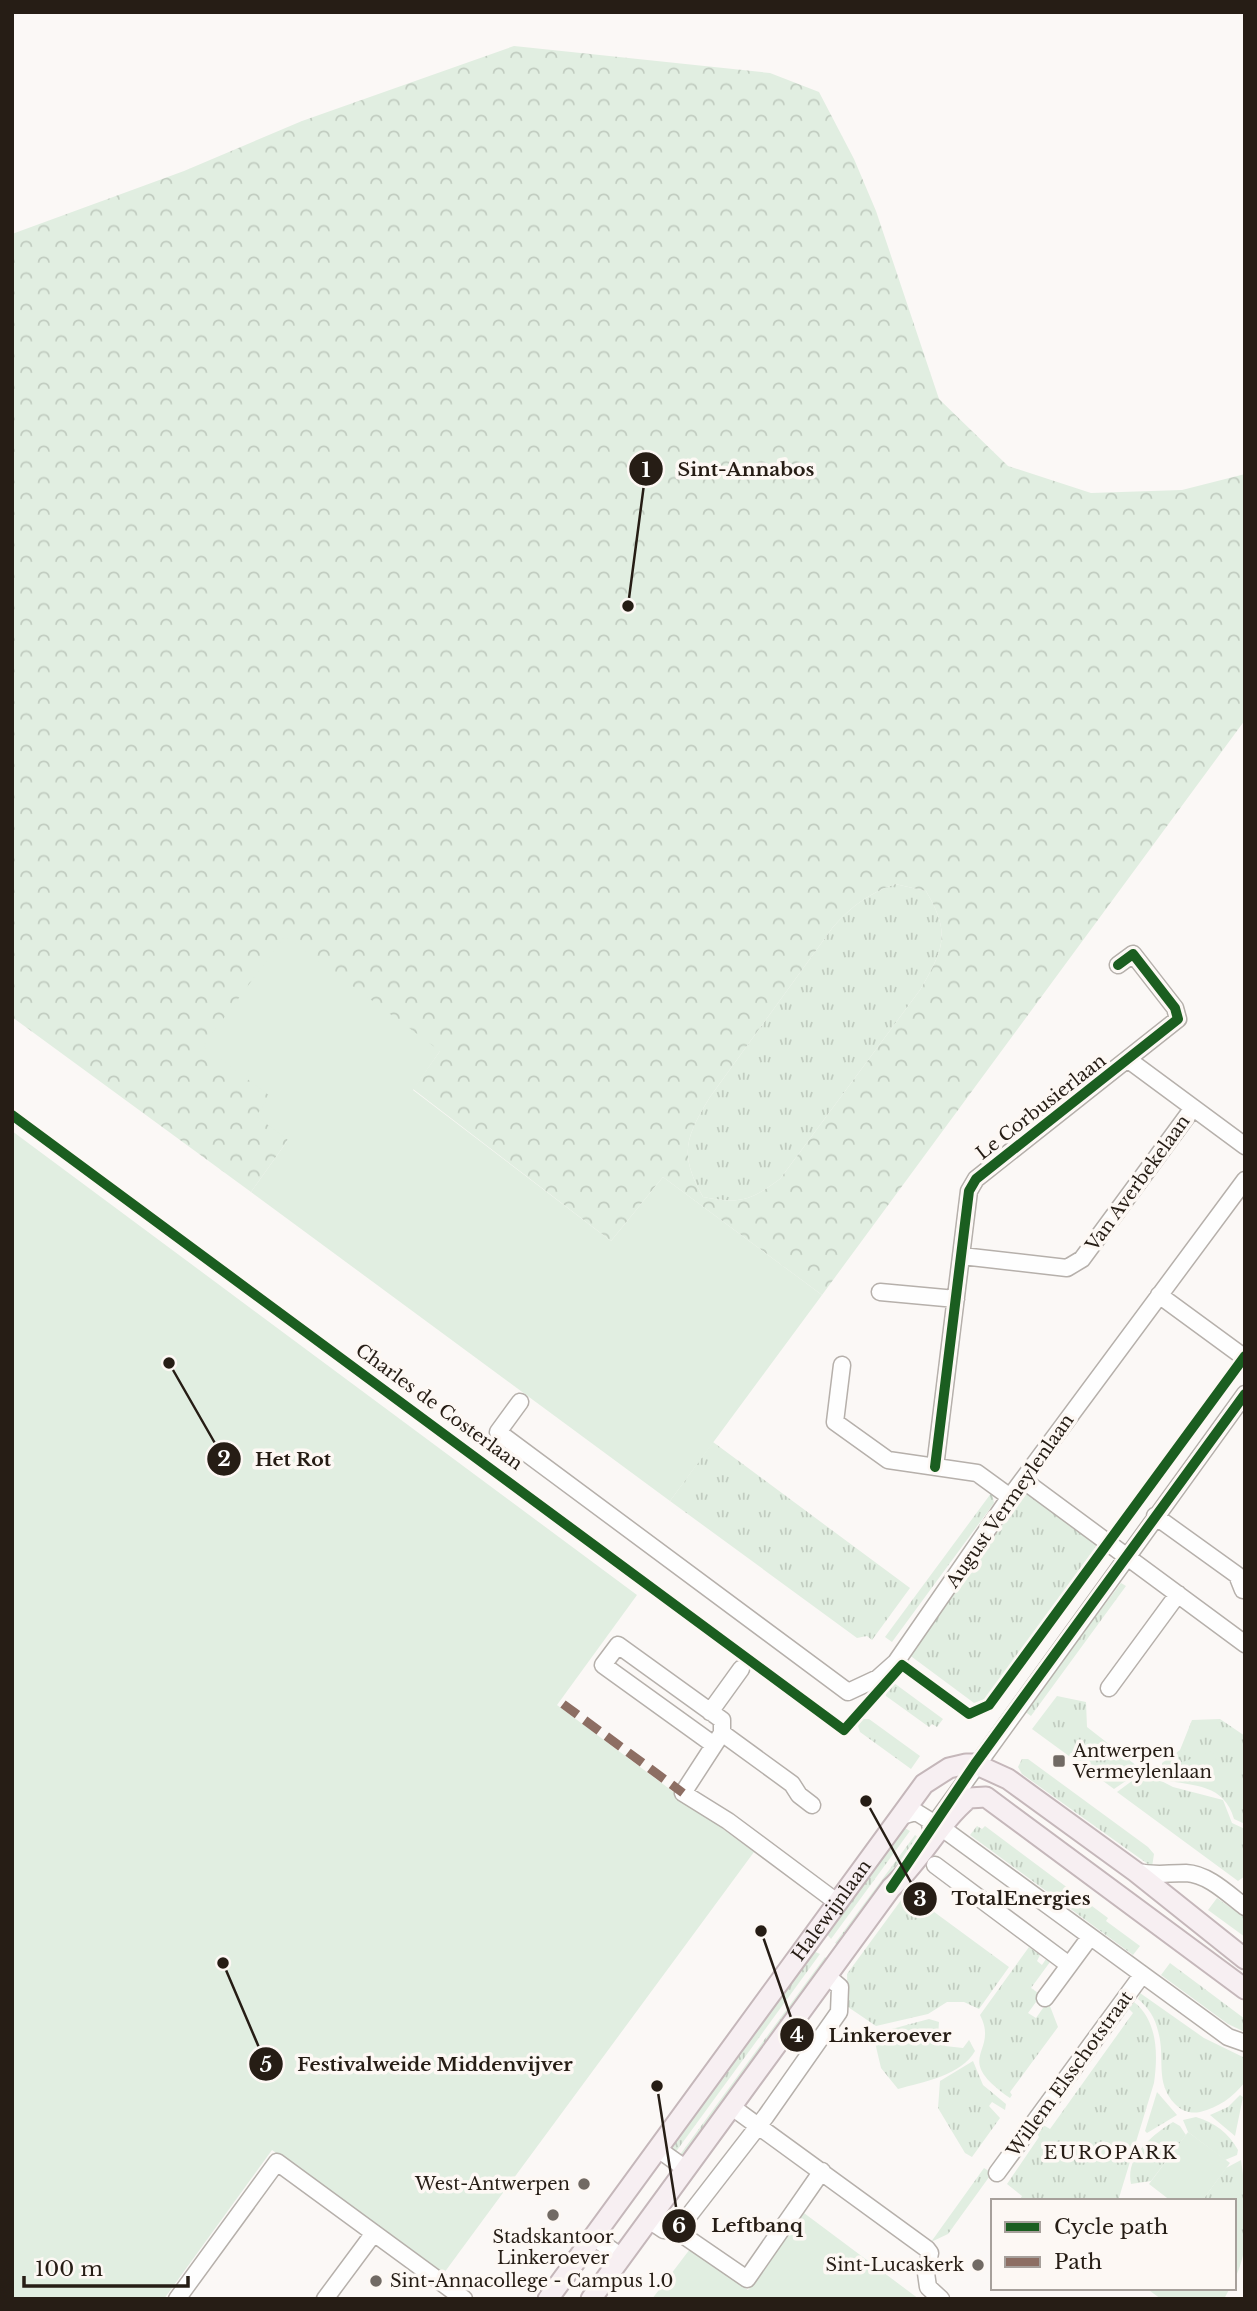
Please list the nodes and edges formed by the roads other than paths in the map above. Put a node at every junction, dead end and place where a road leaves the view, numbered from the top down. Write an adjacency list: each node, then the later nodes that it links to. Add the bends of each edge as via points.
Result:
1 (1118, 965): 2 (street, Le Corbusierlaan, via 1133,954 1178,1013 1175,1024)
2 (1130, 1061): 3 (street); 6 (street, Le Corbusierlaan, via 976,1180 969,1191)
3 (1193, 1108): 4 (street); 6 (street, Van Averbekelaan, via 1082,1259 1067,1268)
4 (1245, 1146)
5 (1245, 1180): 8 (street, August Vermeylenlaan)
6 (962, 1256): 9 (street, Le Corbusierlaan)
7 (880, 1292): 9 (street)
8 (1159, 1296): 10 (street); 15 (street, August Vermeylenlaan)
9 (956, 1299): 14 (street, Le Corbusierlaan)
10 (1245, 1358)
11 (842, 1365): 14 (street, via 835,1422 888,1460)
12 (1245, 1394): 17 (street)
13 (520, 1402): 24 (street, Charles de Costerlaan, via 498,1432)
14 (935, 1467): 16 (street, via 977,1473)
15 (1023, 1480): 16 (street, August Vermeylenlaan); 18 (street)
16 (1010, 1497): 24 (street, August Vermeylenlaan, via 896,1662 878,1678)
17 (1155, 1516): 18 (street); 19 (street, via 1237,1576)
18 (1126, 1556): 20 (street); 27 (street)
19 (1243, 1590)
20 (1178, 1594): 21 (street); 23 (street)
21 (1245, 1644)
22 (741, 1669): 25 (street)
23 (1109, 1688)
24 (848, 1692)
25 (710, 1712): 26 (street, via 722,1720); 26 (street, via 618,1644 603,1665)
26 (718, 1739): 29 (street, via 792,1784); 34 (street, via 683,1793)
27 (972, 1768): 28 (street, via 974,1788); 30 (main road, Halewijnlaan, via 949,1768 932,1777); 31 (street); 33 (main road, via 1008,1779)
28 (986, 1797): 31 (main road, via 969,1798); 41 (main road)
29 (812, 1805)
30 (901, 1816): 31 (street, via 916,1812); 34 (main road, Halewijnlaan)
31 (937, 1828): 36 (street); 40 (main road, Halewijnlaan, via 914,1867 891,1888)
32 (935, 1865): 38 (street)
33 (1136, 1871): 35 (street, via 1160,1877 1187,1873 1204,1878); 37 (main road)
34 (838, 1903): 46 (main road, Halewijnlaan)
35 (1245, 1907)
36 (1090, 1937): 38 (street); 39 (street)
37 (1245, 1959)
38 (1069, 1965): 42 (street)
39 (1142, 1975): 43 (street, via 1228,2037); 49 (street, Willem Elsschotstraat)
40 (827, 1976): 44 (main road, Halewijnlaan); 45 (street, Halewijnlaan, via 840,1987 839,2012)
41 (1245, 1989)
42 (1045, 1998)
43 (1245, 2043)
44 (732, 2106): 45 (street); 47 (main road, Halewijnlaan)
45 (757, 2124): 48 (street); 51 (street, Halewijnlaan)
46 (658, 2149): 47 (street); 53 (main road, Halewijnlaan)
47 (686, 2169): 50 (main road, Halewijnlaan)
48 (822, 2171): 51 (street, via 747,2278); 60 (street, via 927,2249 928,2287)
49 (998, 2173)
50 (649, 2220): 51 (street, via 664,2230); 54 (main road, Halewijnlaan)
51 (677, 2231)
52 (374, 2233): 56 (street, via 277,2162); 57 (street); 58 (street)
53 (593, 2237): 54 (street); 59 (main road, Halewijnlaan)
54 (622, 2257): 55 (main road, Halewijnlaan)
55 (594, 2298)
56 (177, 2299)
57 (326, 2299)
58 (464, 2299)
59 (548, 2299)
60 (941, 2299)

